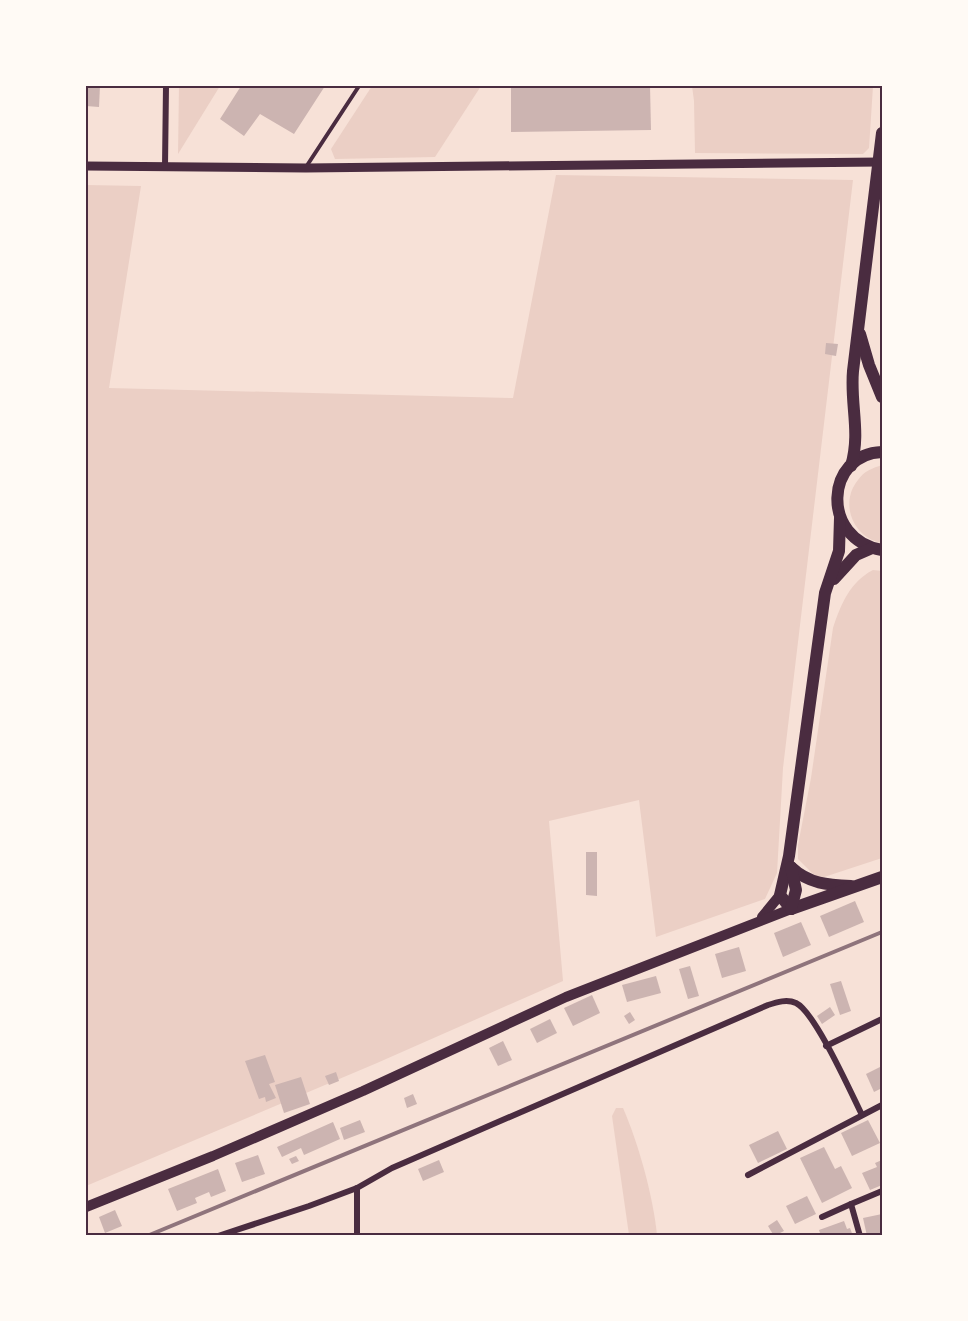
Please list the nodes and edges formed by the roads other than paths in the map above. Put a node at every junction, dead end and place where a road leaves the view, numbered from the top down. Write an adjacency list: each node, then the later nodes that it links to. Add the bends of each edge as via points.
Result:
1 (166, 86): 6 (street)
2 (359, 86): 7 (lane)
3 (882, 133): 4 (main road)
4 (879, 162): 7 (street); 8 (main road)
5 (86, 166): 6 (street)
6 (165, 166): 7 (street)
7 (306, 168)
8 (859, 327): 9 (main road); 11 (main road, via 852,381 857,435)
9 (882, 397)
10 (882, 452): 11 (main road)
11 (851, 466): 12 (main road, via 838,490)
12 (840, 518): 13 (main road, via 858,542); 14 (main road, via 839,551)
13 (877, 549): 14 (main road, via 863,551 849,561)
14 (825, 592): 15 (main road)
15 (790, 862): 17 (main road, via 804,877 816,882); 18 (main road); 19 (main road, via 796,890)
16 (882, 877): 17 (main road)
17 (858, 886): 19 (main road)
18 (780, 895): 19 (main road); 20 (main road)
19 (791, 909): 20 (main road)
20 (757, 921): 29 (main road, via 566,997 213,1156)
21 (882, 1019): 22 (street)
22 (826, 1046): 24 (street); 26 (street, via 802,1007 791,1001 774,1003 392,1168)
23 (882, 1105): 24 (street)
24 (862, 1115): 25 (street)
25 (748, 1175)
26 (357, 1188): 31 (street); 32 (street)
27 (882, 1191): 28 (street)
28 (851, 1204): 30 (street); 33 (street)
29 (86, 1207)
30 (822, 1217)
31 (218, 1236)
32 (357, 1236)
33 (860, 1236)

